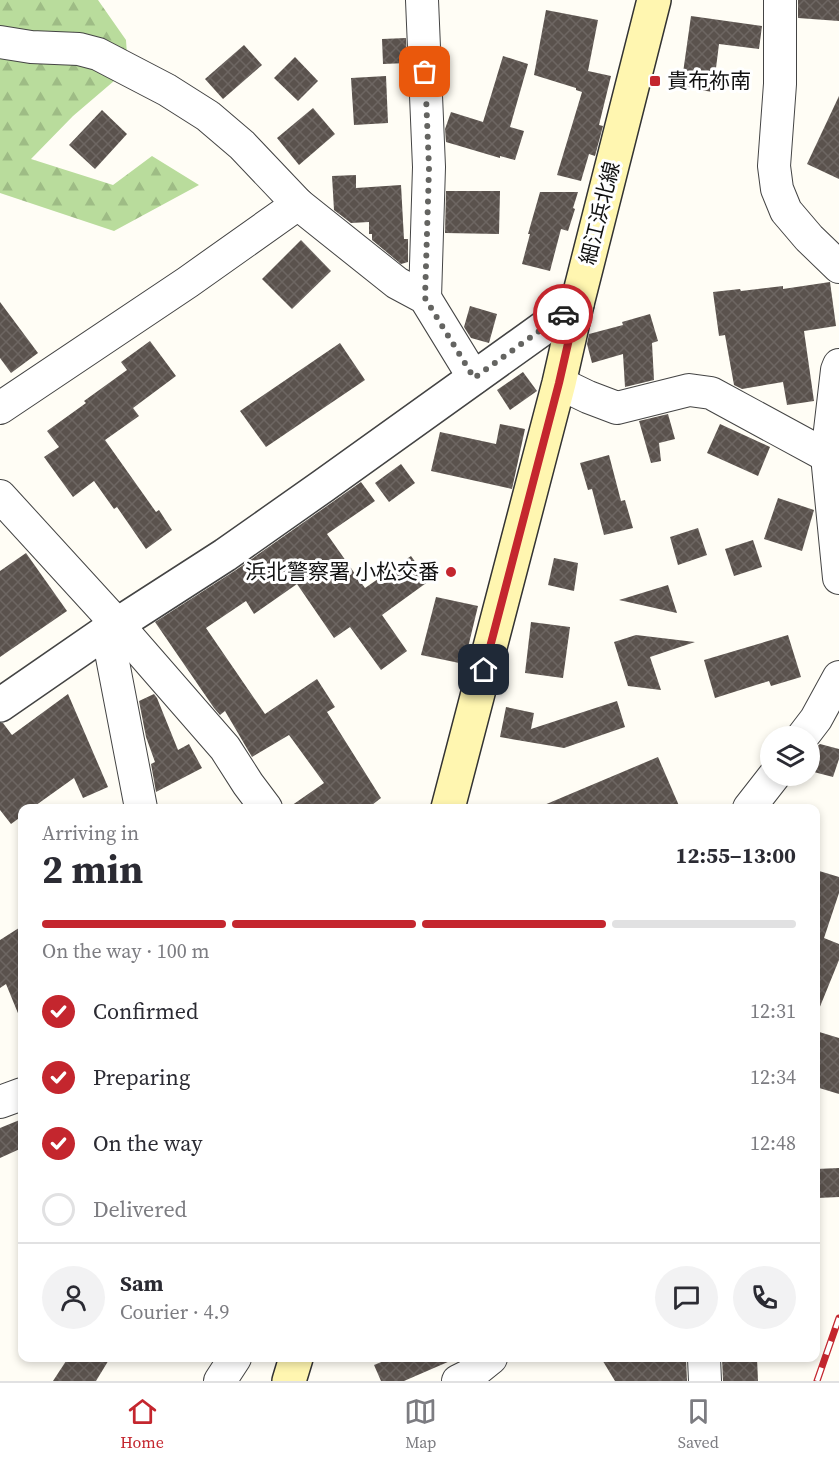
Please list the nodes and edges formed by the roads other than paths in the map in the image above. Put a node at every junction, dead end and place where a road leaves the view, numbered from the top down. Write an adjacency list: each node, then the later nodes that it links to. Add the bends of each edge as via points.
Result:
1 (422, 0): 7 (street, via 429,168)
2 (654, 0): 8 (main road, 細江浜北線)
3 (780, 0): 6 (street, via 780,84 774,166 777,189 786,211)
4 (0, 42): 5 (street, via 98,54 167,90 208,116 242,145)
5 (298, 204): 7 (street, via 397,283); 12 (street)
6 (839, 267)
7 (425, 298): 10 (street)
8 (577, 304): 10 (street); 11 (main road, 細江浜北線)
9 (839, 365): 13 (street)
10 (474, 378): 16 (street, via 225,555)
11 (559, 383): 13 (street, via 617,408 689,390 711,393); 23 (main road, 細江浜北線)
12 (0, 408)
13 (833, 459): 15 (street)
14 (0, 496): 16 (street)
15 (839, 578)
16 (112, 627): 18 (street); 21 (street); 22 (street, via 225,748)
17 (839, 677): 19 (street)
18 (0, 705)
19 (811, 726)
20 (766, 786): 24 (street)
21 (140, 804)
22 (263, 804)
23 (449, 804)
24 (752, 804)
25 (232, 1362): 29 (street)
26 (295, 1362): 30 (main road)
27 (486, 1362): 31 (street)
28 (704, 1362): 32 (street)
29 (220, 1381)
30 (289, 1381)
31 (458, 1381)
32 (705, 1381)

